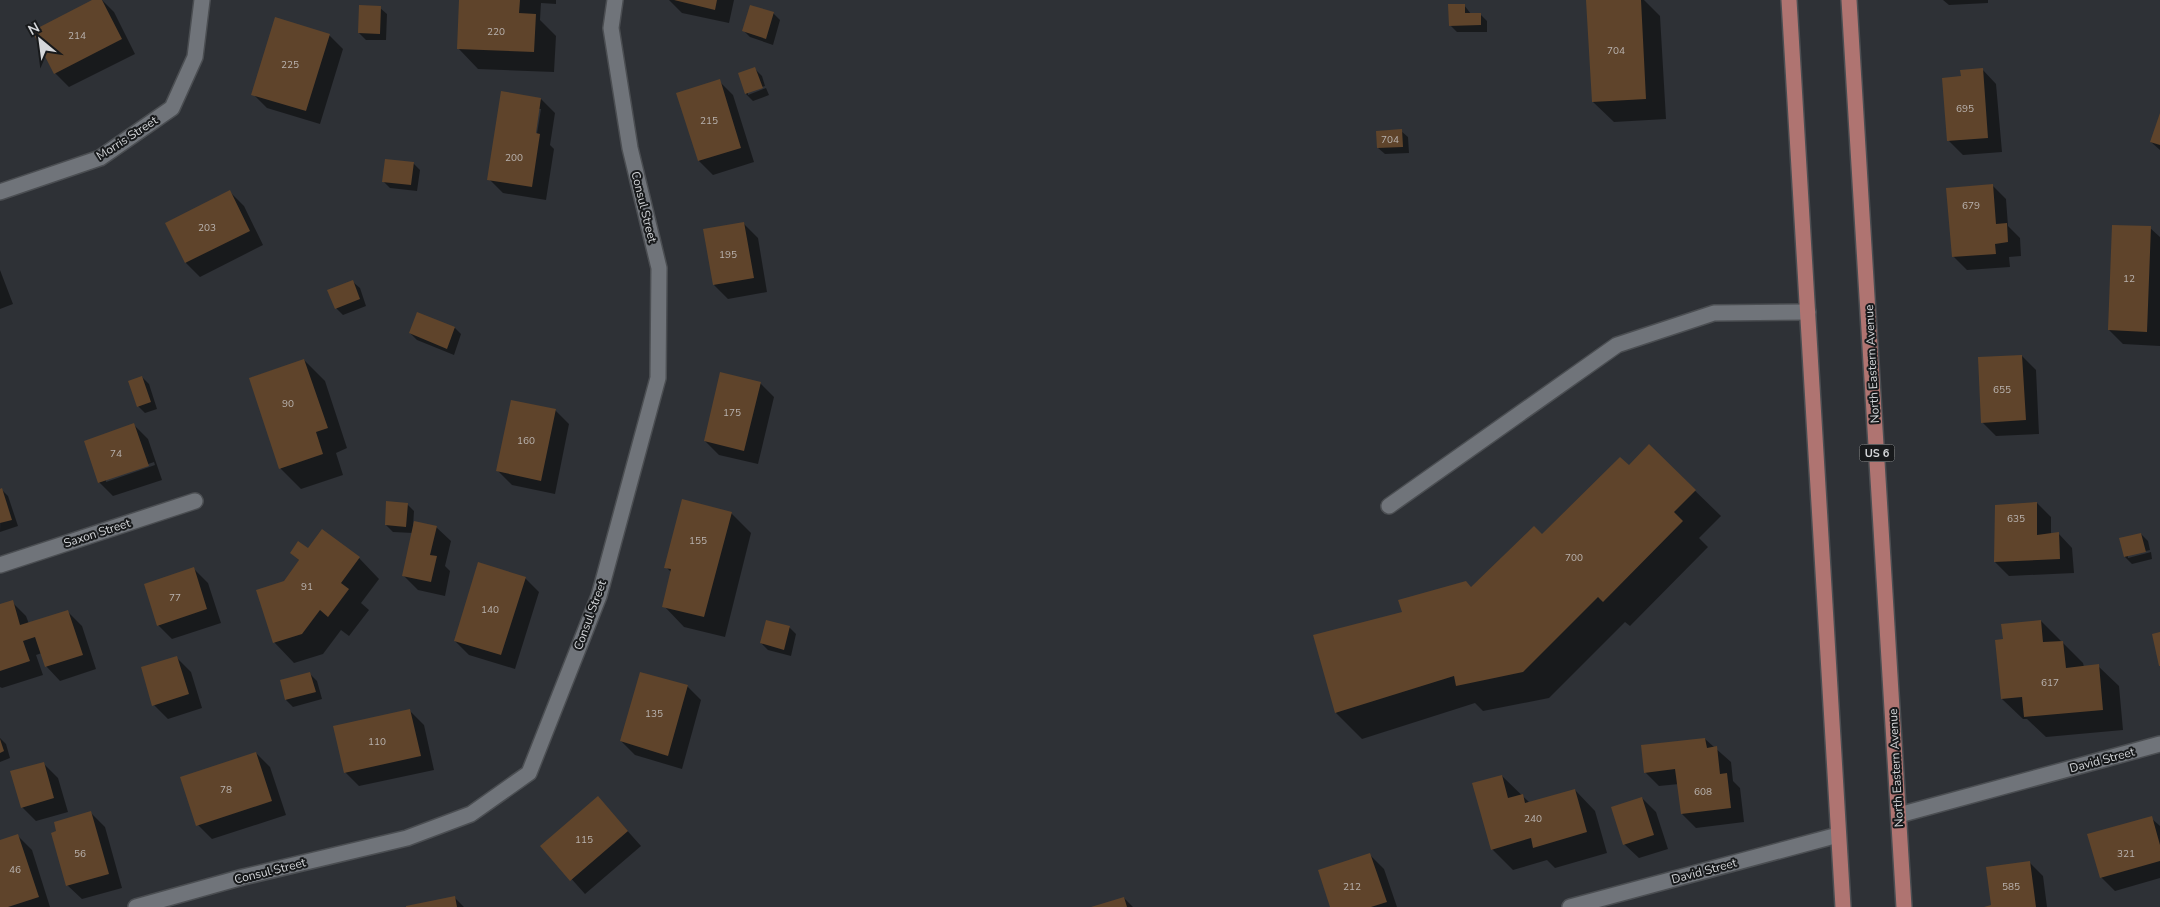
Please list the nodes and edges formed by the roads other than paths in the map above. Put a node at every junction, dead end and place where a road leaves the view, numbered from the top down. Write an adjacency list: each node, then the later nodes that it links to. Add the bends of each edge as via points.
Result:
1 (202, 0): 5 (street, Morris Street, via 195,57 172,108 100,158)
2 (615, 0): 13 (street, Consul Street, via 611,28 630,148 659,268 658,378 599,596 530,773 471,814 407,838 243,877)
3 (1789, 0): 6 (main road)
4 (1850, 0): 11 (main road, North Eastern Avenue / US 6)
5 (0, 192)
6 (1808, 312): 8 (street, via 1714,313 1617,345); 12 (main road)
7 (194, 501): 9 (street, Saxon Street)
8 (1389, 506)
9 (0, 565)
10 (2160, 744): 11 (street, David Street)
11 (1899, 815): 16 (main road, North Eastern Avenue / US 6)
12 (1838, 835): 14 (street, David Street); 15 (main road)
13 (136, 907)
14 (1570, 907)
15 (1843, 907)
16 (1904, 907)

